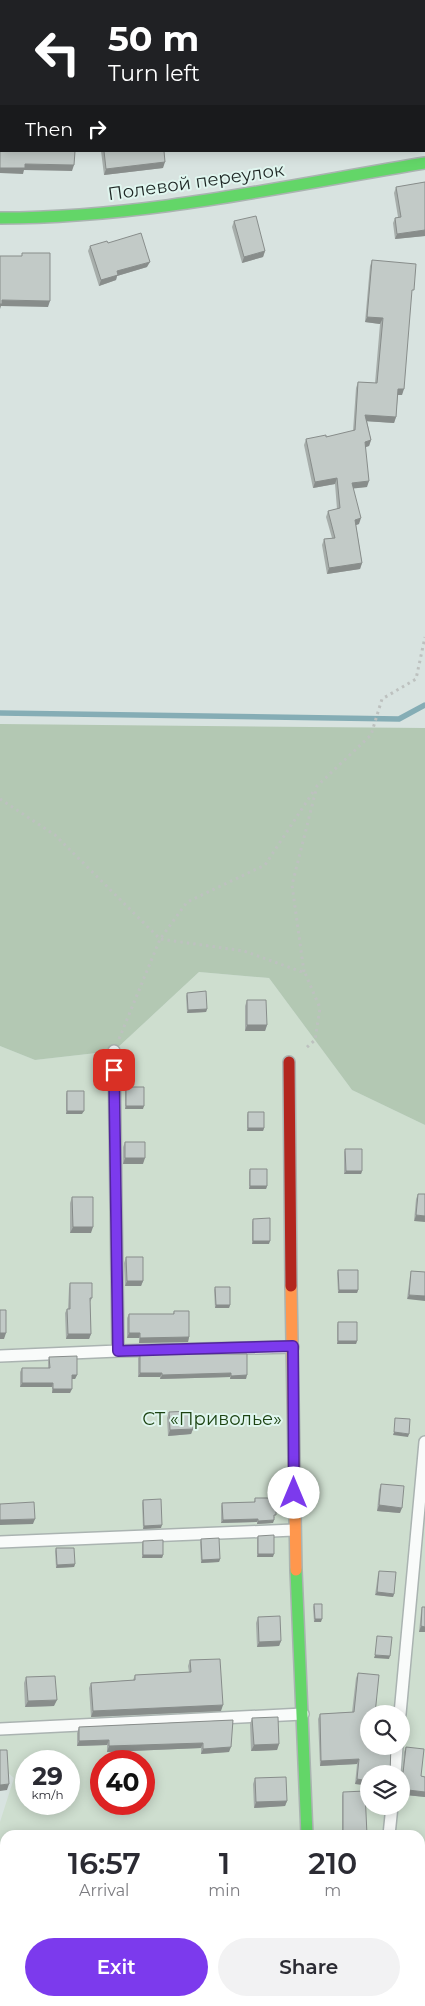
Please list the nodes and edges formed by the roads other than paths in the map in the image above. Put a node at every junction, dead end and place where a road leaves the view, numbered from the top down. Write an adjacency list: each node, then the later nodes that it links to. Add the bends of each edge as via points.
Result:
1 (425, 163): 2 (street, Полевой переулок, via 178,204 49,218)
2 (0, 218)
3 (114, 1051): 6 (lane)
4 (289, 1062): 5 (street)
5 (293, 1346): 6 (lane); 9 (street)
6 (118, 1351): 7 (lane)
7 (0, 1356)
8 (425, 1442): 11 (lane)
9 (294, 1530): 10 (lane); 12 (street)
10 (0, 1542)
11 (401, 1705)
12 (303, 1714): 13 (lane); 15 (street)
13 (0, 1729)
14 (391, 1815): 16 (lane)
15 (307, 1830)
16 (390, 1830)

